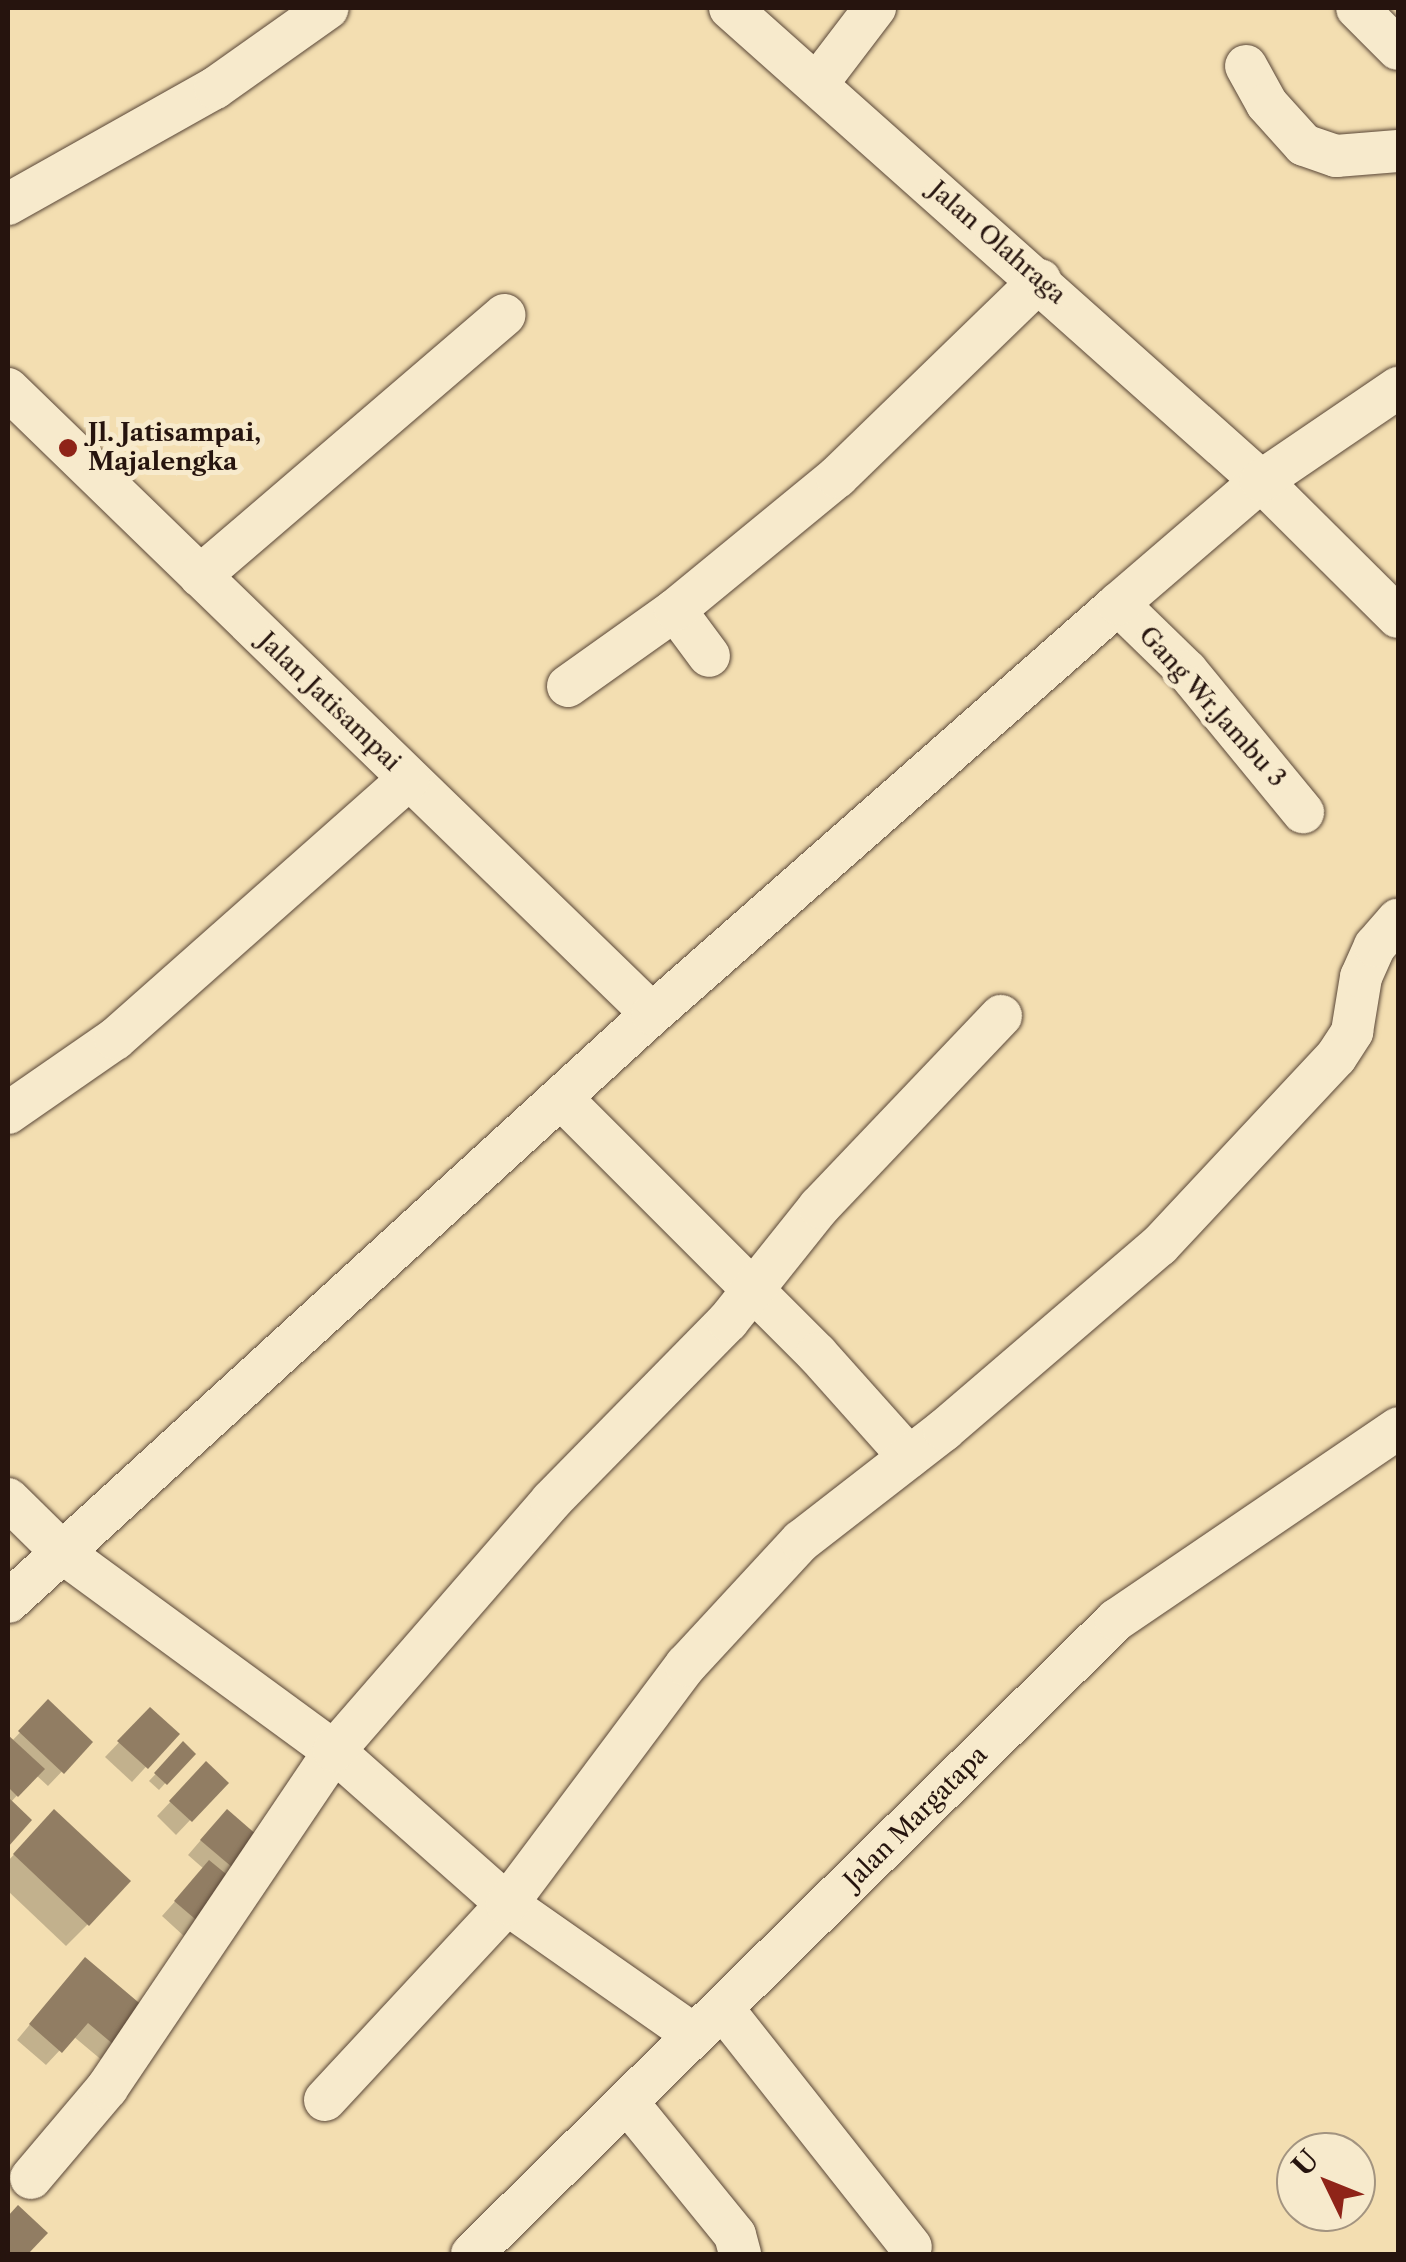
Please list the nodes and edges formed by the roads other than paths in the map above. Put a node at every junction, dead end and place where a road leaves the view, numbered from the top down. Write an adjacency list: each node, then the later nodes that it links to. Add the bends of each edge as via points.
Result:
1 (328, 8): 9 (street, via 215,88)
2 (730, 8): 7 (street, Jalan Olahraga)
3 (875, 8): 7 (street)
4 (1357, 8): 5 (street)
5 (1398, 49)
6 (1246, 66): 8 (street, via 1267,104 1304,145 1336,156)
7 (817, 84): 10 (street, Jalan Olahraga)
8 (1398, 151)
9 (8, 204)
10 (1040, 280): 14 (street, Jalan Olahraga); 17 (street, via 837,477)
11 (506, 315): 15 (street)
12 (1398, 388): 14 (street)
13 (8, 389): 15 (street, Jalan Jatisampai)
14 (1261, 481): 16 (street); 18 (street)
15 (200, 576): 21 (street, Jalan Jatisampai)
16 (1118, 604): 22 (street, Gang Wr.Jambu 3, via 1187,671); 24 (street)
17 (675, 610): 19 (street); 20 (street)
18 (1398, 617)
19 (709, 656)
20 (568, 686)
21 (409, 779): 24 (street, Jalan Jatisampai); 27 (street, via 115,1039)
22 (1303, 812)
23 (1398, 920): 30 (street, via 1361,977 1352,1032 1336,1056 1158,1246)
24 (652, 1014): 26 (street)
25 (1001, 1016): 28 (street, via 930,1084)
26 (563, 1100): 28 (street); 32 (street)
27 (8, 1113)
28 (752, 1291): 30 (street); 34 (street, via 551,1501)
29 (1398, 1428): 36 (street, Jalan Margatapa, via 1116,1620)
30 (909, 1457): 35 (street, via 801,1541 686,1666)
31 (8, 1499): 32 (street)
32 (62, 1553): 33 (street); 34 (street)
33 (8, 1602)
34 (334, 1751): 35 (street); 39 (street, via 107,2088)
35 (507, 1904): 36 (street); 37 (street)
36 (708, 2022): 38 (street, Jalan Margatapa); 40 (street)
37 (326, 2100)
38 (628, 2102): 41 (street, Jalan Margatapa); 42 (street, via 736,2235)
39 (30, 2178)
40 (911, 2247)
41 (472, 2254)
42 (740, 2254)

